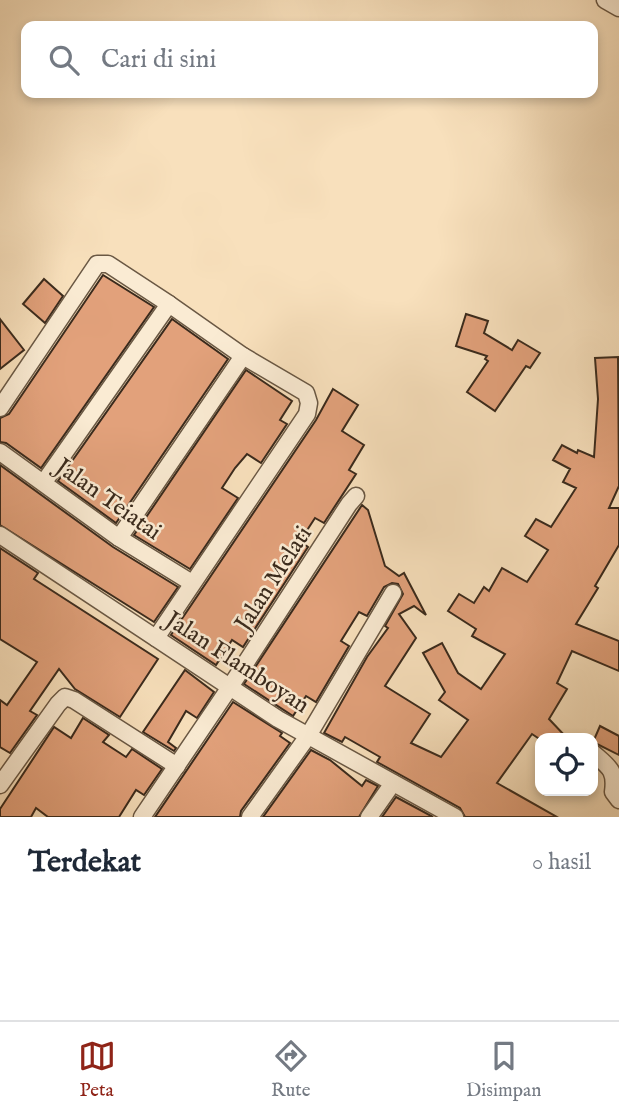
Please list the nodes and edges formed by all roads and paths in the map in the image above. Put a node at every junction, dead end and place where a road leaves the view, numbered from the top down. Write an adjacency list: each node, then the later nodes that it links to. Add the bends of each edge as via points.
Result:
1 (605, 0): 2 (street)
2 (619, 8)
3 (169, 304): 4 (street); 5 (street, via 108,264 93,267); 7 (street)
4 (243, 356): 10 (street); 11 (street, via 306,393 309,407)
5 (0, 408)
6 (0, 452): 7 (street, Jalan Teiatai)
7 (44, 482): 10 (street, Jalan Teiatai)
8 (356, 496): 14 (street, Jalan Melati)
9 (0, 535): 13 (street, Jalan Flamboyan)
10 (119, 537): 11 (street, Jalan Teiatai)
11 (192, 583): 13 (street)
12 (393, 593): 15 (street)
13 (156, 638): 14 (street, Jalan Flamboyan)
14 (230, 687): 15 (street, Jalan Flamboyan); 17 (street, Jalan Melati)
15 (309, 736): 18 (street, Jalan Flamboyan); 22 (street)
16 (598, 757): 20 (street, via 610,767 615,778 613,792)
17 (177, 766): 19 (street, via 65,697); 21 (street, Jalan Melati)
18 (393, 783): 23 (street); 24 (street, Jalan Flamboyan)
19 (0, 785)
20 (619, 800)
21 (142, 817)
22 (250, 817)
23 (369, 817)
24 (455, 817)

